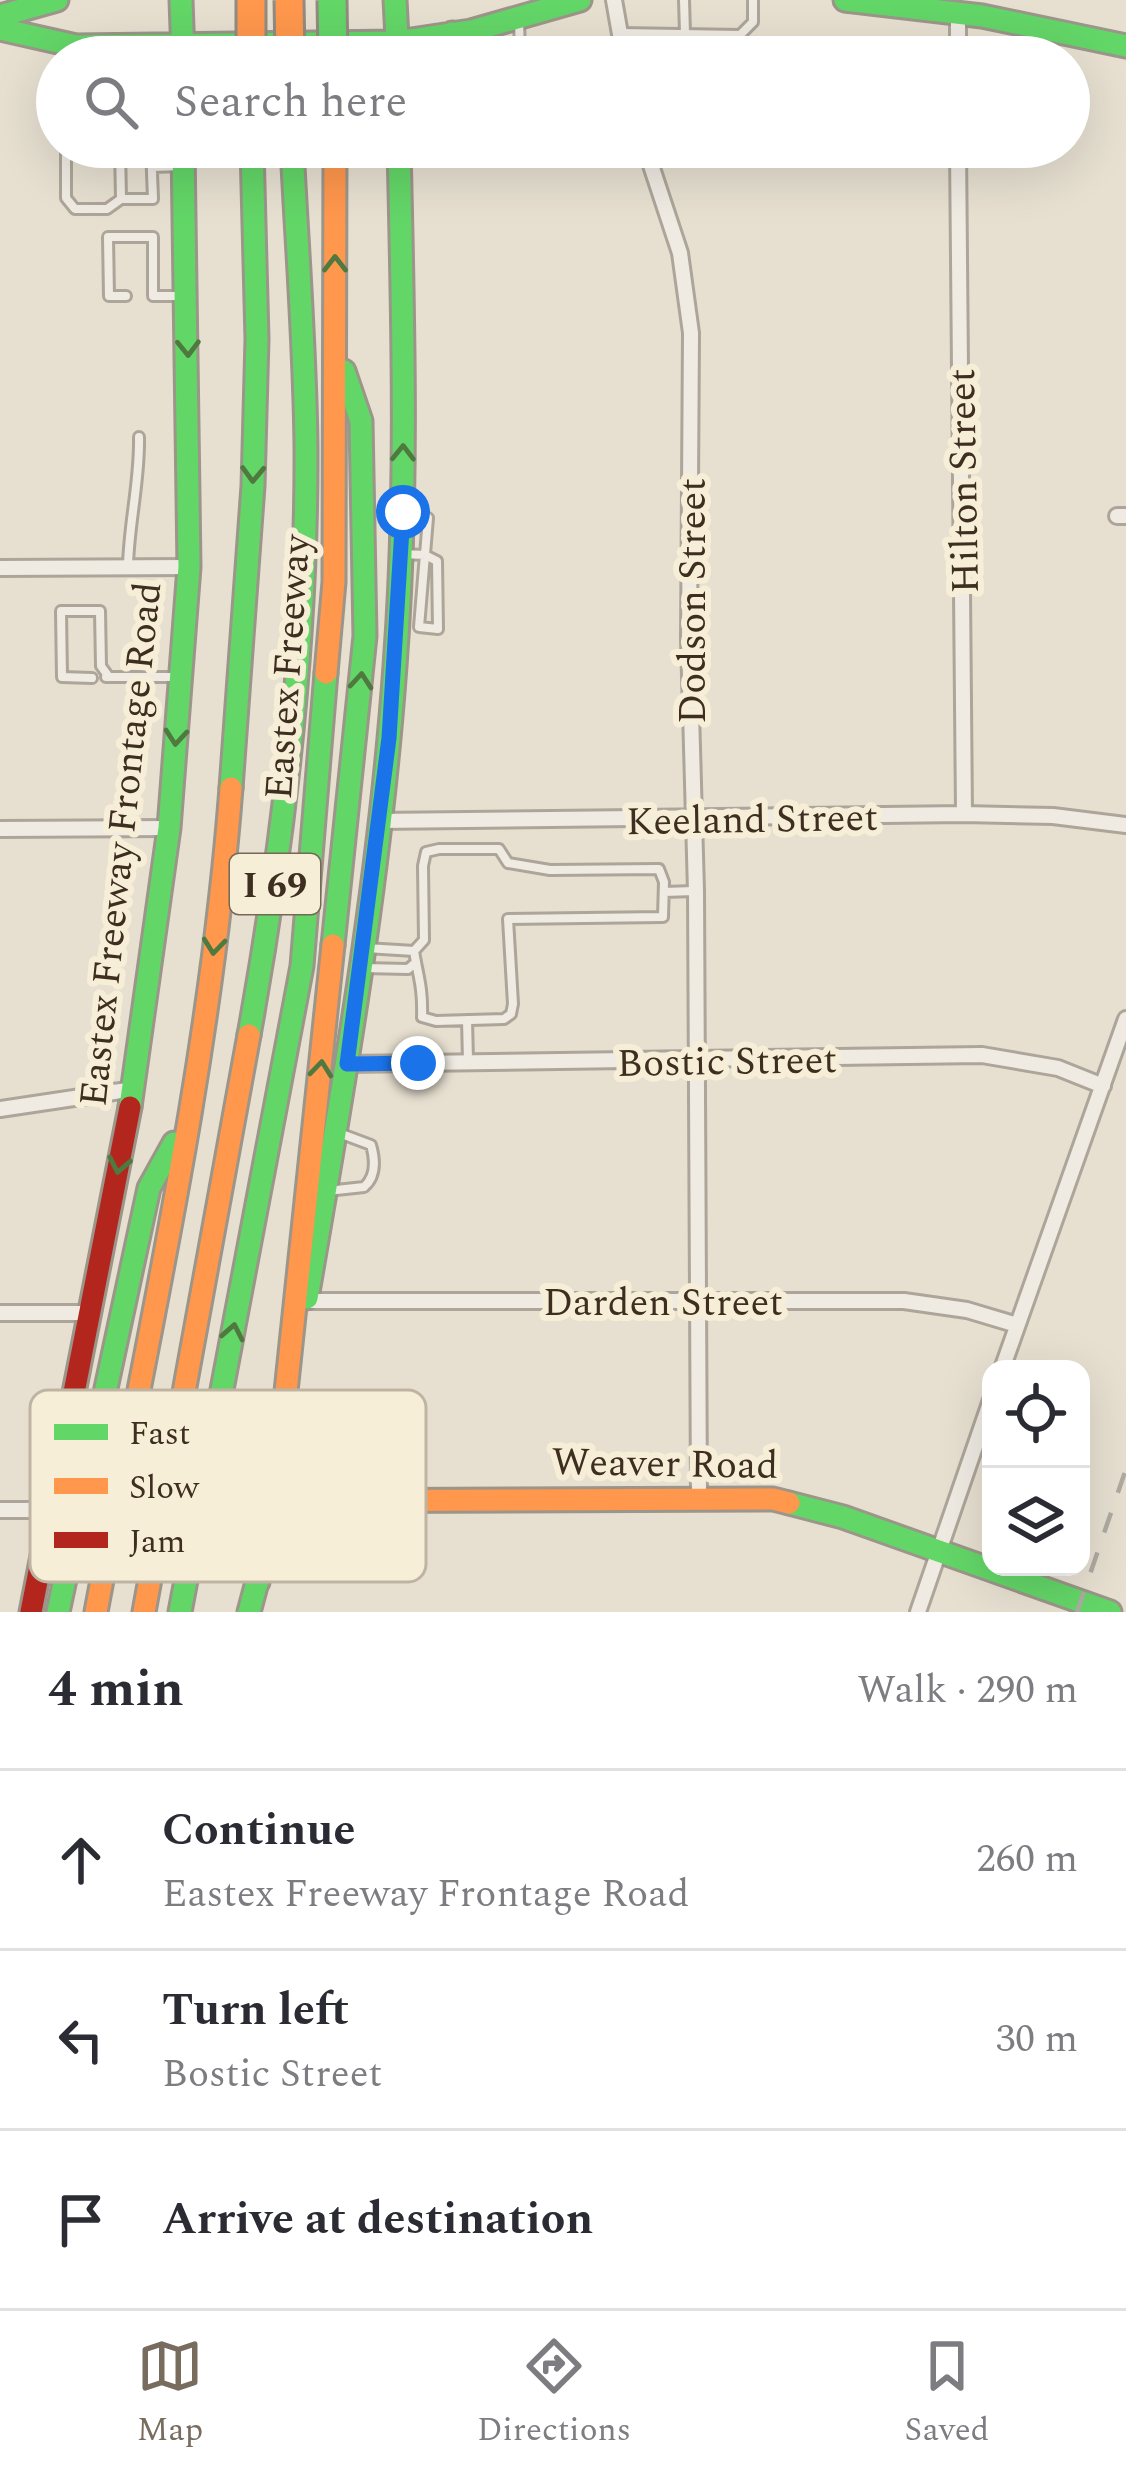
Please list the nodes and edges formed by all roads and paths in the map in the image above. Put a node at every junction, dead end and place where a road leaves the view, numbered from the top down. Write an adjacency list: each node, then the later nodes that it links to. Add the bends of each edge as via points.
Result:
1 (181, 0): 20 (main road)
2 (251, 0): 21 (main road, bridge)
3 (289, 0): 22 (main road, bridge)
4 (332, 0): 23 (main road, bridge)
5 (394, 0): 24 (main road)
6 (561, 0): 7 (main road); 15 (main road)
7 (580, 0)
8 (614, 0): 17 (street)
9 (684, 0): 18 (lane)
10 (754, 0): 29 (lane, via 747,32)
11 (845, 0): 13 (main road)
12 (47, 1): 14 (main road); 19 (street)
13 (958, 12): 30 (street); 31 (main road)
14 (0, 16)
15 (518, 16): 25 (main road, via 476,31); 26 (lane)
16 (0, 28): 32 (main road)
17 (619, 33): 18 (lane); 27 (street)
18 (685, 33): 28 (lane)
19 (42, 36)
20 (182, 36)
21 (251, 36)
22 (290, 36)
23 (333, 36)
24 (402, 36)
25 (417, 36)
26 (519, 36)
27 (620, 36)
28 (703, 36)
29 (717, 36)
30 (958, 36)
31 (1077, 36)
32 (36, 37)
33 (1090, 39): 34 (main road)
34 (1126, 46)
35 (67, 168): 45 (lane, via 75,209)
36 (125, 168): 45 (lane)
37 (150, 168): 45 (lane, via 153,199)
38 (183, 168): 47 (main road, Eastex Freeway Frontage Road)
39 (253, 168): 77 (main road, Eastex Freeway / I 69, one-way to 77, via 254,486 228,819)
40 (293, 168): 89 (main road, I 69, via 306,444 289,771 271,914)
41 (335, 168): 48 (main road, Eastex Freeway / I 69, one-way to 41)
42 (399, 168): 50 (main road, one-way to 42, via 402,518)
43 (653, 168): 57 (street, Dodson Street, via 680,253 691,333)
44 (958, 168): 56 (street, Hilton Street)
45 (121, 199)
46 (126, 296): 47 (lane, via 109,296 108,237 153,237 149,296)
47 (187, 296): 52 (main road, Eastex Freeway Frontage Road, one-way to 52)
48 (336, 344): 90 (main road, Eastex Freeway / I 69, one-way to 48, via 302,966 334,582); 91 (main road, one-way to 48, via 365,636 361,421)
49 (139, 437): 51 (lane)
50 (412, 554): 50 (lane, via 437,561 438,629 419,627); 58 (main road)
51 (128, 567): 52 (street); 53 (street)
52 (189, 567): 54 (main road, Eastex Freeway Frontage Road)
53 (0, 568)
54 (181, 677): 55 (lane, via 108,677 100,666 100,610 61,611 62,677); 61 (main road, Eastex Freeway Frontage Road, one-way to 61)
55 (92, 678)
56 (964, 814): 57 (street, Keeland Street); 60 (street, Keeland Street)
57 (694, 819): 59 (street, Keeland Street); 64 (street, Dodson Street)
58 (378, 821): 59 (street, Keeland Street); 67 (main road)
59 (464, 821): 63 (lane)
60 (1126, 825)
61 (169, 828): 62 (street); 75 (main road, Eastex Freeway Frontage Road)
62 (0, 829)
63 (464, 849): 65 (lane, via 499,849 508,863 550,870 659,869); 66 (lane, via 426,852 424,940)
64 (696, 891): 65 (lane); 71 (street, Dodson Street)
65 (664, 892): 70 (lane, via 663,916 508,919 512,1014)
66 (414, 951): 67 (lane); 68 (lane)
67 (363, 958): 68 (lane); 73 (main road)
68 (414, 964): 70 (lane, via 422,975 422,1017)
69 (1126, 1019): 74 (street)
70 (467, 1020): 72 (lane)
71 (696, 1060): 72 (street, Bostic Street); 74 (street, Bostic Street, via 982,1055 1058,1068); 81 (street, Dodson Street)
72 (468, 1063): 73 (street, Bostic Street)
73 (347, 1064): 78 (main road)
74 (1103, 1086): 84 (street)
75 (134, 1089): 76 (street); 83 (main road, Eastex Freeway Frontage Road, one-way to 83)
76 (0, 1109)
77 (188, 1118): 87 (main road, via 149,1188); 88 (main road, Eastex Freeway / I 69)
78 (336, 1132): 79 (main road); 79 (lane, via 371,1144 375,1160 364,1186)
79 (326, 1191): 80 (main road)
80 (307, 1300): 81 (street, Darden Street); 92 (main road)
81 (698, 1302): 84 (street, Darden Street, via 934,1303); 95 (street, Dodson Street)
82 (0, 1312): 83 (street)
83 (90, 1313): 86 (main road, Eastex Freeway Frontage Road)
84 (1016, 1325): 85 (street)
85 (1004, 1360)
86 (75, 1390)
87 (106, 1390)
88 (137, 1390)
89 (184, 1390)
90 (222, 1390)
91 (285, 1390)
92 (292, 1390)
93 (982, 1426): 96 (street)
94 (426, 1491): 95 (main road, Weaver Road)
95 (699, 1496): 96 (main road, Weaver Road, via 773,1498)
96 (939, 1552): 109 (street); 110 (main road, Weaver Road)
97 (37, 1582): 103 (main road, Eastex Freeway Frontage Road)
98 (64, 1582): 104 (main road)
99 (102, 1582): 105 (main road, Eastex Freeway / I 69)
100 (149, 1582): 106 (main road, I 69)
101 (186, 1582): 107 (main road, Eastex Freeway / I 69, one-way to 101)
102 (258, 1582): 108 (main road)
103 (31, 1612)
104 (58, 1612)
105 (96, 1612)
106 (144, 1612)
107 (180, 1612)
108 (251, 1612)
109 (918, 1612)
110 (1110, 1612)

